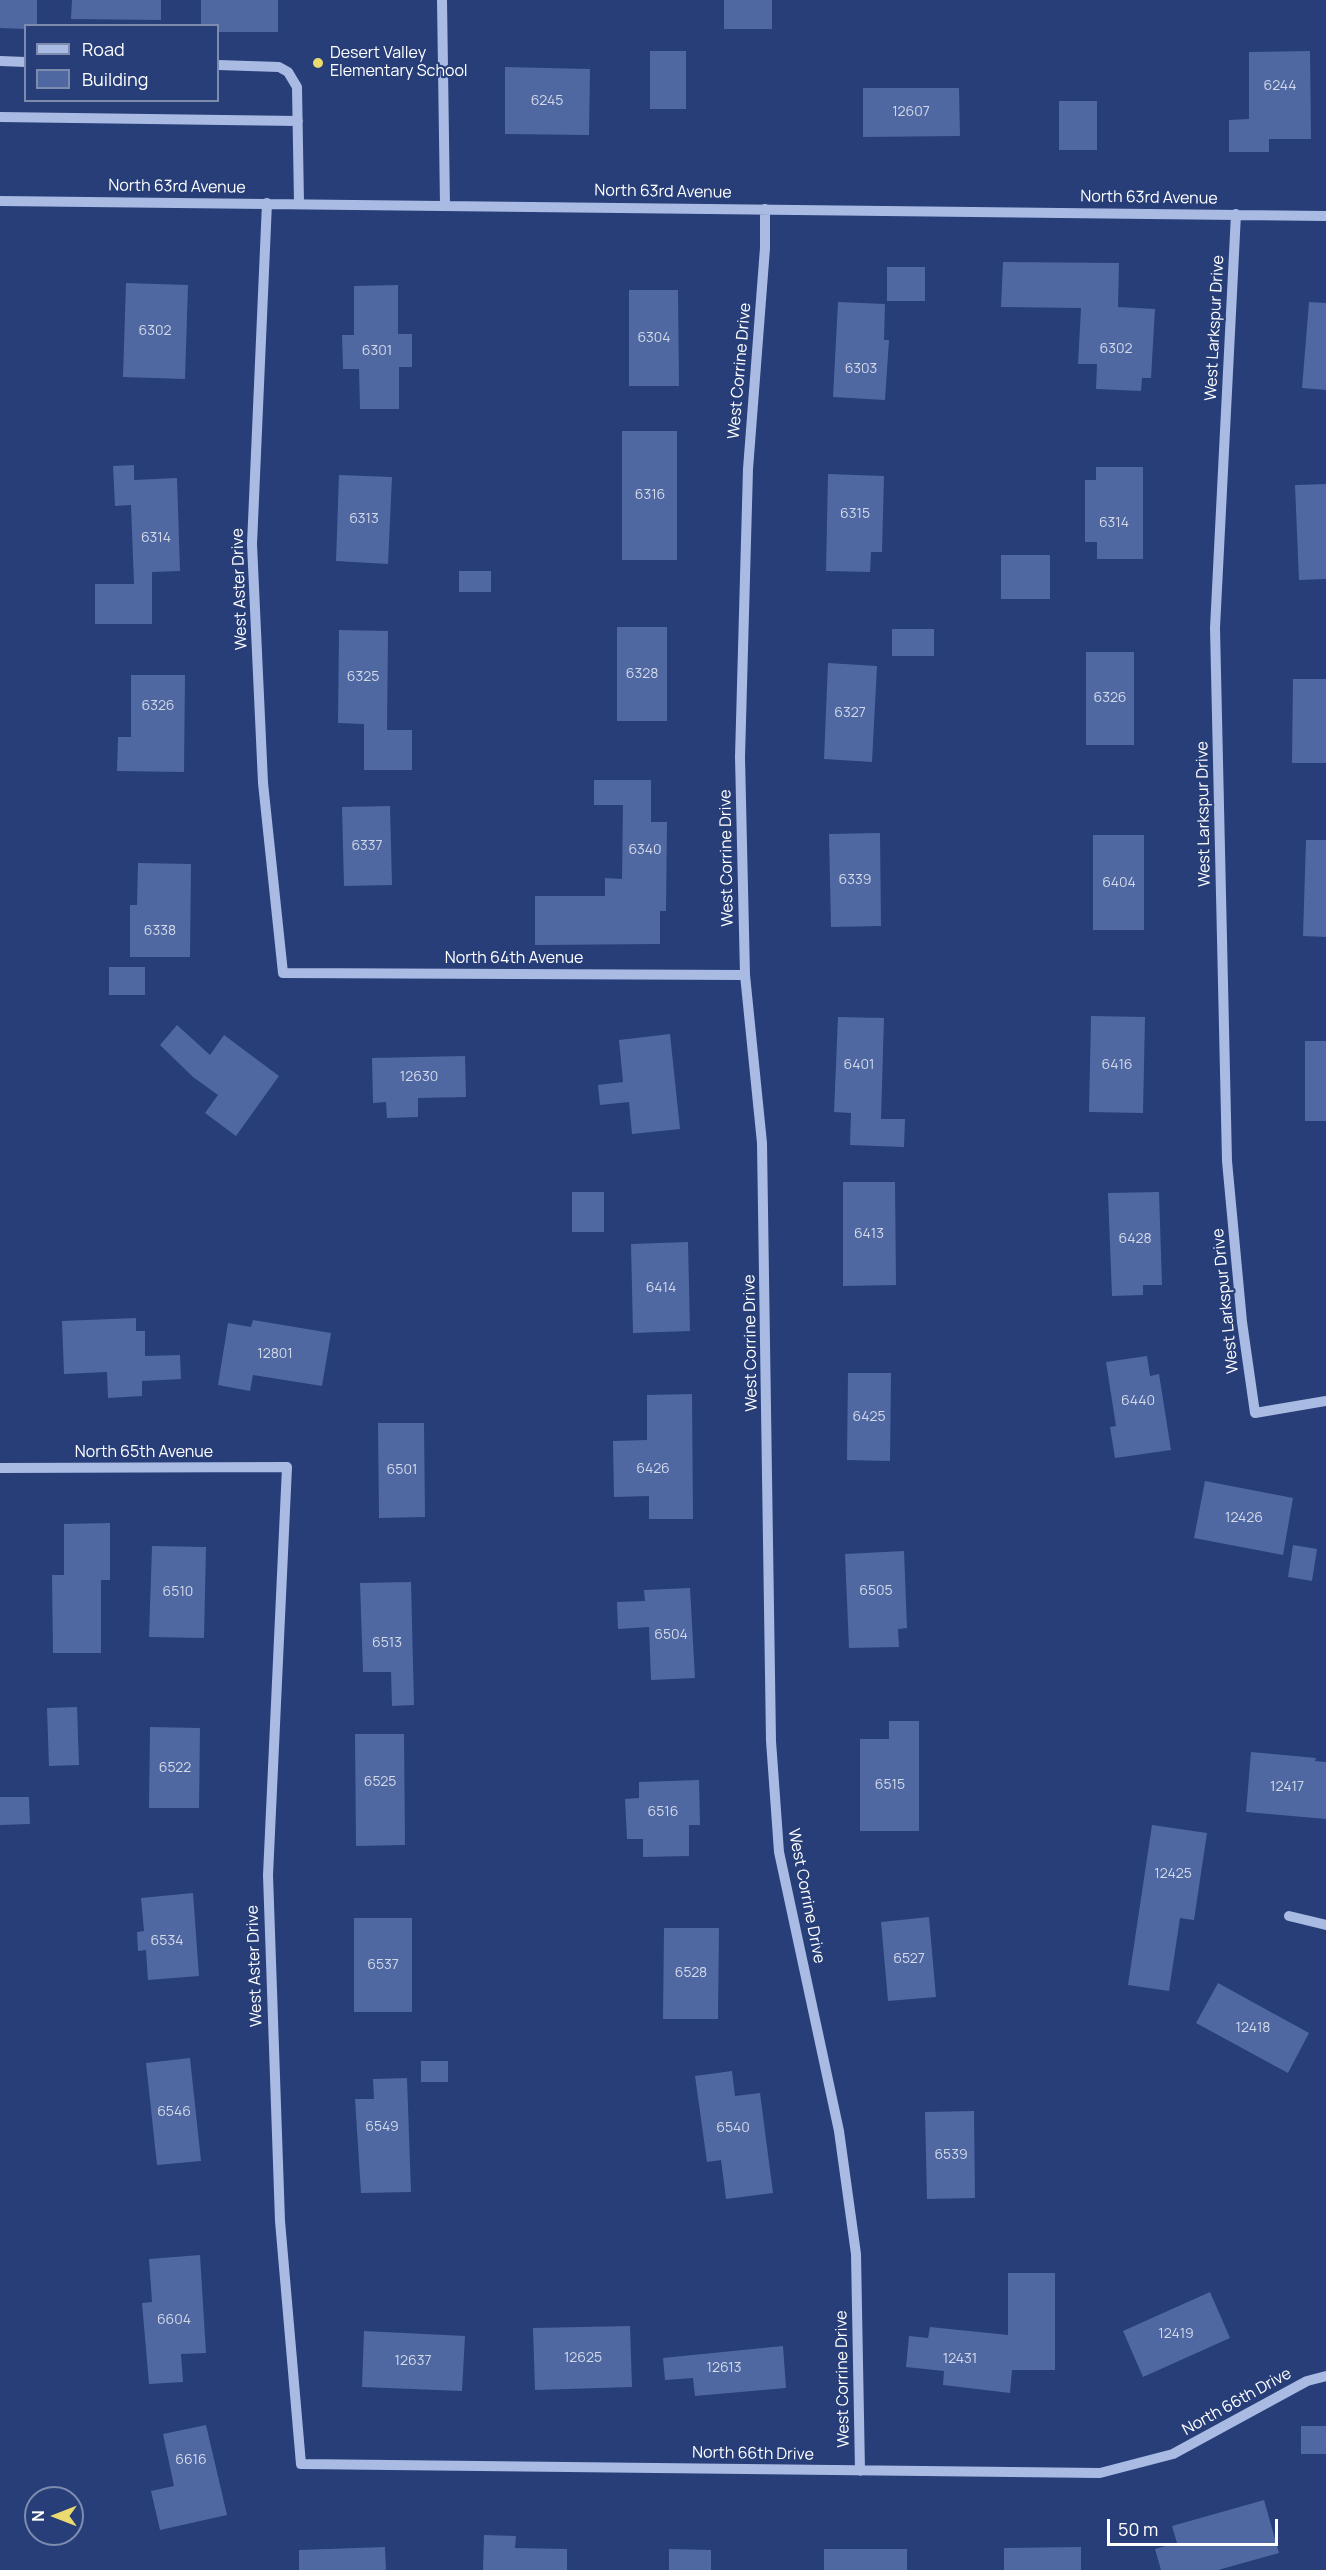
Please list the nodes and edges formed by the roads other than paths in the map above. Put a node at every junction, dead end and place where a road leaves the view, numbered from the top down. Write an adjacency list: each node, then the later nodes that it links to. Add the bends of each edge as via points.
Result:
1 (442, 0): 10 (street)
2 (0, 61): 3 (street)
3 (24, 62)
4 (219, 65): 6 (street, via 279,67 288,72 297,87)
5 (0, 117): 6 (street)
6 (298, 121): 9 (street)
7 (0, 201): 8 (street, North 63rd Avenue)
8 (267, 203): 9 (street, North 63rd Avenue); 14 (street, West Aster Drive, via 252,544 263,783)
9 (299, 203): 10 (street, North 63rd Avenue)
10 (445, 204): 11 (street, North 63rd Avenue)
11 (765, 209): 12 (street, North 63rd Avenue); 15 (street, West Corrine Drive, via 748,470 741,709)
12 (1236, 214): 13 (street, North 63rd Avenue); 16 (street, West Larkspur Drive, via 1215,628 1227,1161 1255,1413)
13 (1326, 216)
14 (283, 973): 15 (street, North 64th Avenue)
15 (745, 975): 23 (street, West Corrine Drive, via 762,1143 771,1741 779,1852 839,2131 856,2254)
16 (1326, 1401)
17 (287, 1467): 18 (street, North 65th Avenue); 22 (street, West Aster Drive, via 268,1875 280,2221)
18 (0, 1468)
19 (1289, 1916): 20 (street)
20 (1326, 1925)
21 (1326, 2376): 23 (street, North 66th Drive, via 1307,2381 1173,2454 1100,2473)
22 (301, 2464): 23 (street, North 66th Drive)
23 (860, 2471)

